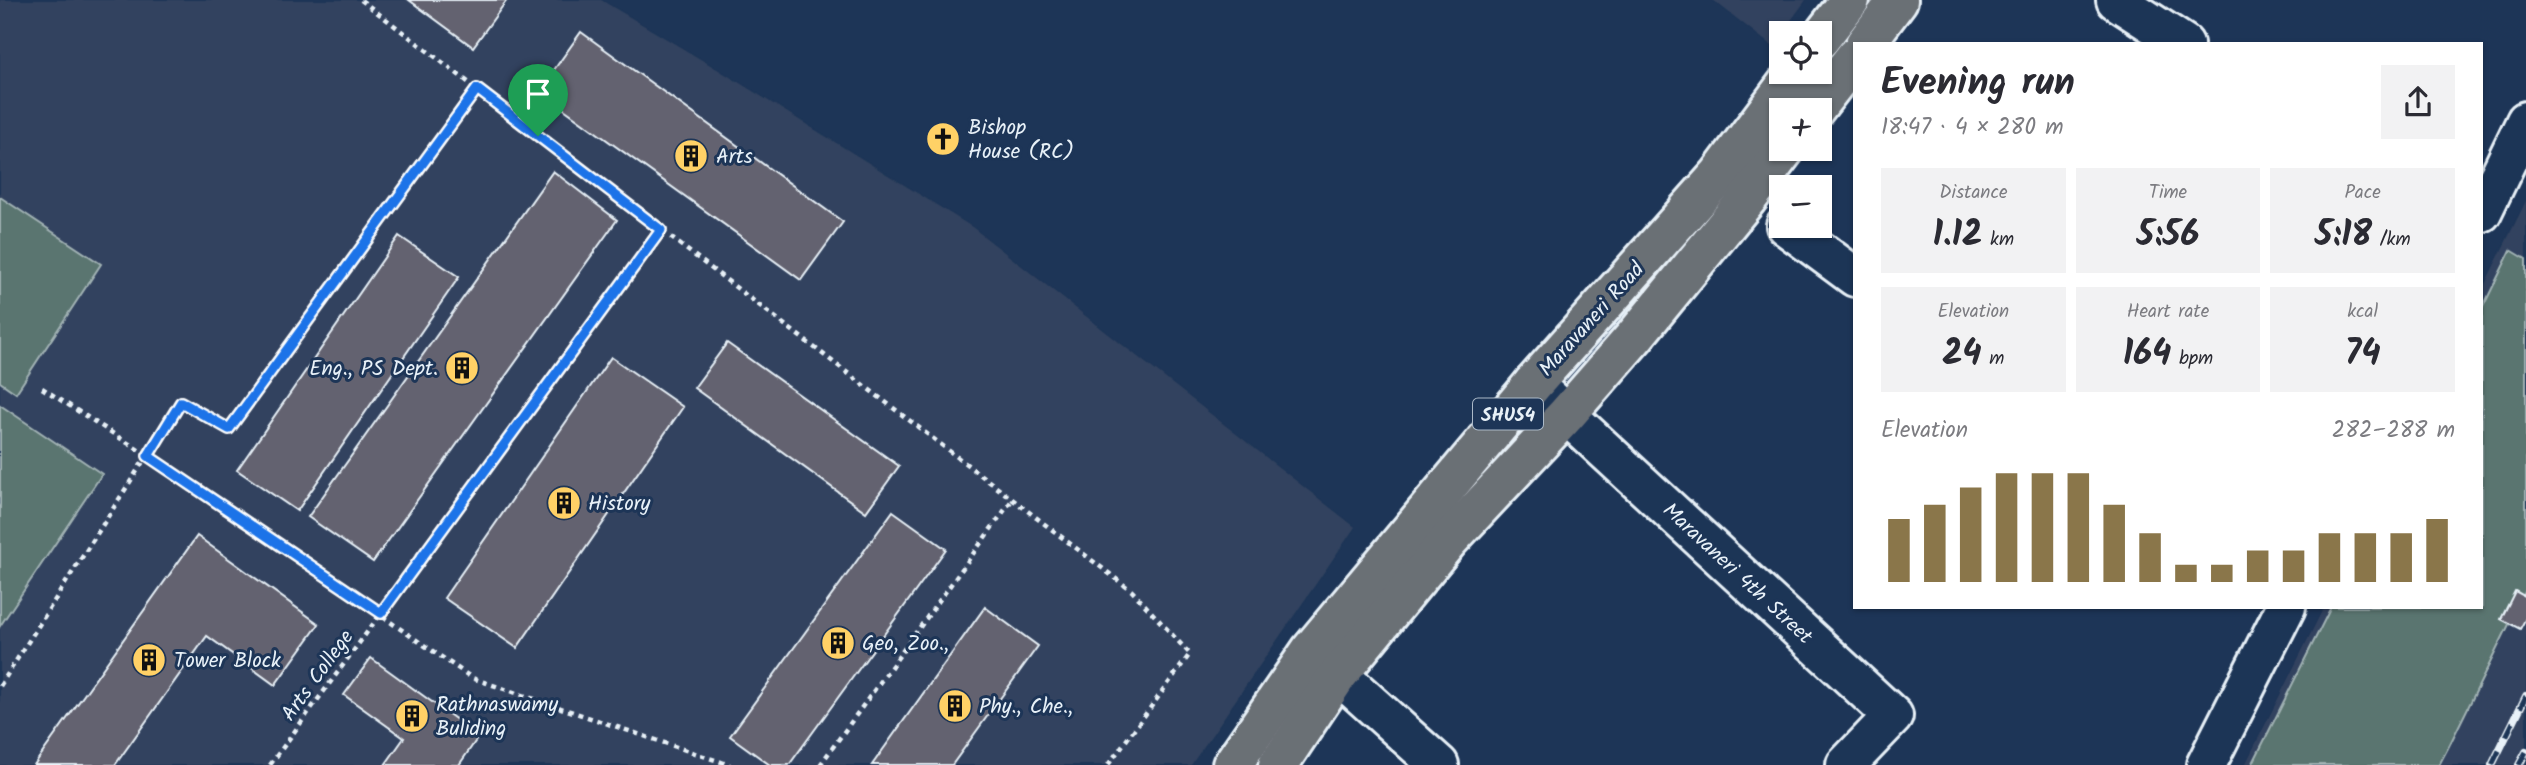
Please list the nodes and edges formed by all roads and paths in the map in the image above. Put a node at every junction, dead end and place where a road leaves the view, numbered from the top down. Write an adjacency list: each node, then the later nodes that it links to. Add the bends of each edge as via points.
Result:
1 (361, 0): 10 (path)
2 (1850, 0): 5 (main road)
3 (1898, 0): 6 (main road)
4 (2116, 0): 7 (street)
5 (1832, 23)
6 (1866, 42)
7 (2181, 42)
8 (1853, 60): 11 (main road)
9 (1787, 84): 14 (main road, Maravaneri Road / SHU54)
10 (477, 89): 18 (path); 24 (path, via 229,429 181,402)
11 (1823, 98)
12 (2526, 121): 16 (street)
13 (1776, 161): 15 (main road, Maravaneri Road / SHU54)
14 (1719, 175): 15 (street); 21 (main road, Maravaneri Road / SHU54)
15 (1748, 198): 17 (street); 23 (main road, Maravaneri Road / SHU54)
16 (2483, 210)
17 (1769, 213)
18 (661, 230): 25 (path); 27 (path, Arts College)
19 (1802, 238): 20 (street)
20 (1853, 276)
21 (1533, 384): 23 (street, Maravaneri 4th Street); 28 (main road, Maravaneri Road / SHU54)
22 (41, 388): 24 (path)
23 (1566, 415): 28 (main road, Maravaneri Road / SHU54); 37 (street, Maravaneri 4th Street, via 1893,716)
24 (148, 456): 27 (path); 29 (path)
25 (1013, 499): 32 (path); 33 (path, via 1132,591 1190,654)
26 (2285, 609): 38 (street)
27 (381, 613): 30 (path, Arts College); 31 (path, via 472,678)
28 (1324, 662): 34 (main road, Maravaneri Road / SHU54); 35 (main road, Maravaneri Road / SHU54); 36 (street)
29 (0, 686)
30 (270, 765)
31 (730, 765)
32 (820, 765)
33 (1108, 765)
34 (1232, 765)
35 (1278, 765)
36 (1439, 765)
37 (1846, 765)
38 (2206, 765)

